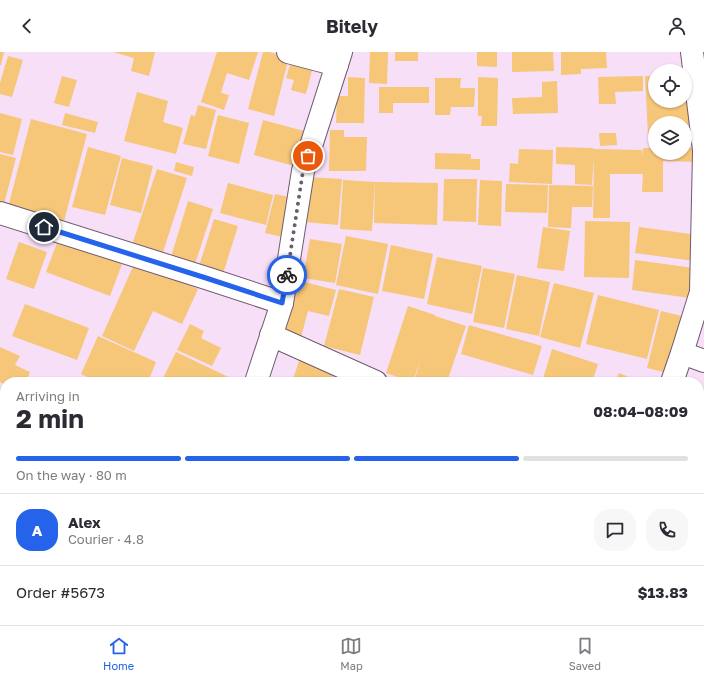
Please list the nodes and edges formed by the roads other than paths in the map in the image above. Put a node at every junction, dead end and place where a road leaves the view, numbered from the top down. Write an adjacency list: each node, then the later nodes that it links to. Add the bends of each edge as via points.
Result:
1 (288, 52): 3 (street)
2 (692, 52): 4 (street)
3 (339, 58): 7 (street, via 303,171)
4 (704, 151): 6 (street)
5 (0, 213): 7 (street)
6 (703, 260): 9 (street, via 701,292)
7 (282, 303): 8 (street)
8 (271, 335): 11 (street); 12 (street)
9 (682, 352): 10 (street); 13 (street)
10 (704, 362)
11 (258, 377)
12 (365, 377)
13 (674, 377)

